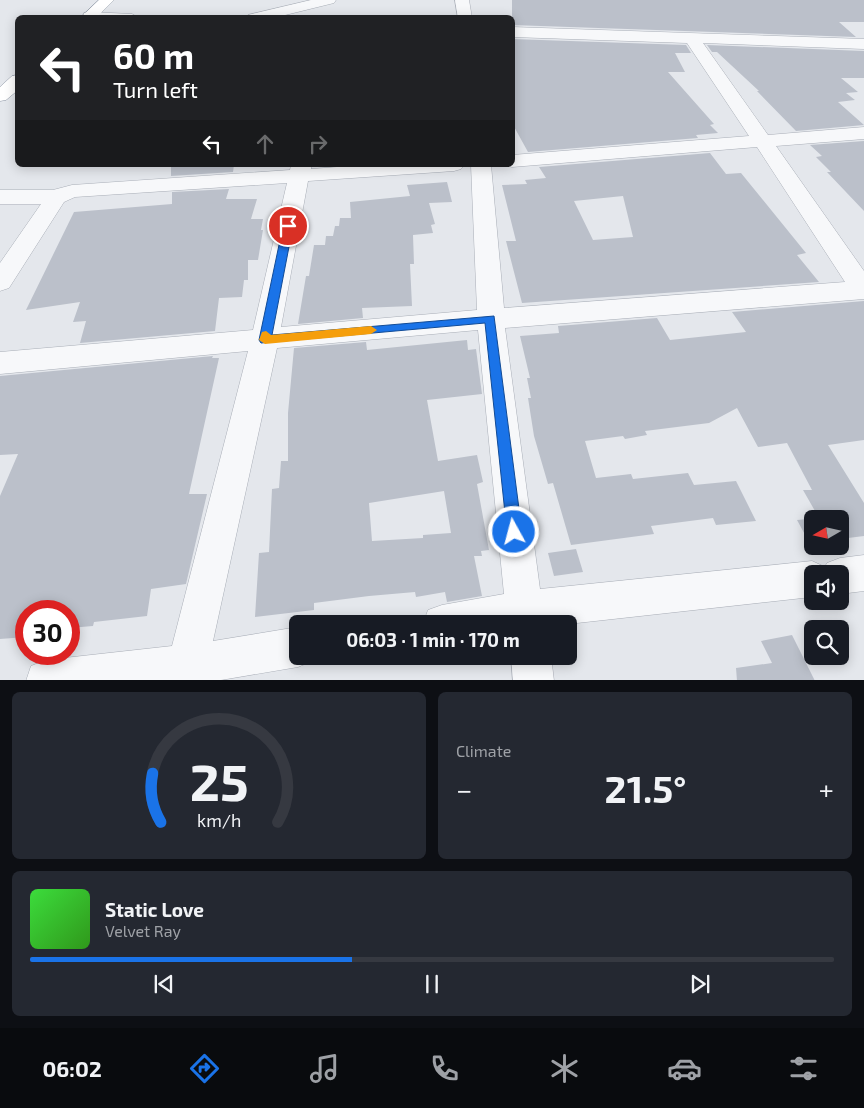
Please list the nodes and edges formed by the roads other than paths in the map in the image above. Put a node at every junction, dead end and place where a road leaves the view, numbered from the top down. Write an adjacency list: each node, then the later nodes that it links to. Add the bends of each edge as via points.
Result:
1 (92, 0): 5 (highway)
2 (107, 0): 6 (highway)
3 (329, 0): 7 (street)
4 (462, 0): 8 (street)
5 (75, 15)
6 (90, 15)
7 (266, 15)
8 (464, 15)
9 (515, 32): 10 (street)
10 (692, 38): 11 (street); 17 (street)
11 (864, 44)
12 (15, 66): 13 (highway)
13 (0, 79)
14 (15, 83): 15 (highway)
15 (0, 96)
16 (864, 133): 17 (street)
17 (764, 142): 18 (street); 25 (street)
18 (515, 161)
19 (392, 167): 21 (street)
20 (481, 167): 26 (street)
21 (300, 170): 23 (street, via 72,191); 27 (street)
22 (0, 197): 23 (street)
23 (56, 197): 24 (street)
24 (0, 282)
25 (864, 289): 26 (street)
26 (490, 319): 27 (street); 32 (street)
27 (265, 340): 28 (street); 36 (street)
28 (0, 363)
29 (864, 573): 30 (street)
30 (849, 575)
31 (804, 580): 33 (street)
32 (525, 615)
33 (540, 615)
34 (289, 649): 36 (street)
35 (532, 665): 38 (street)
36 (185, 673): 37 (street)
37 (46, 680)
38 (534, 680)

